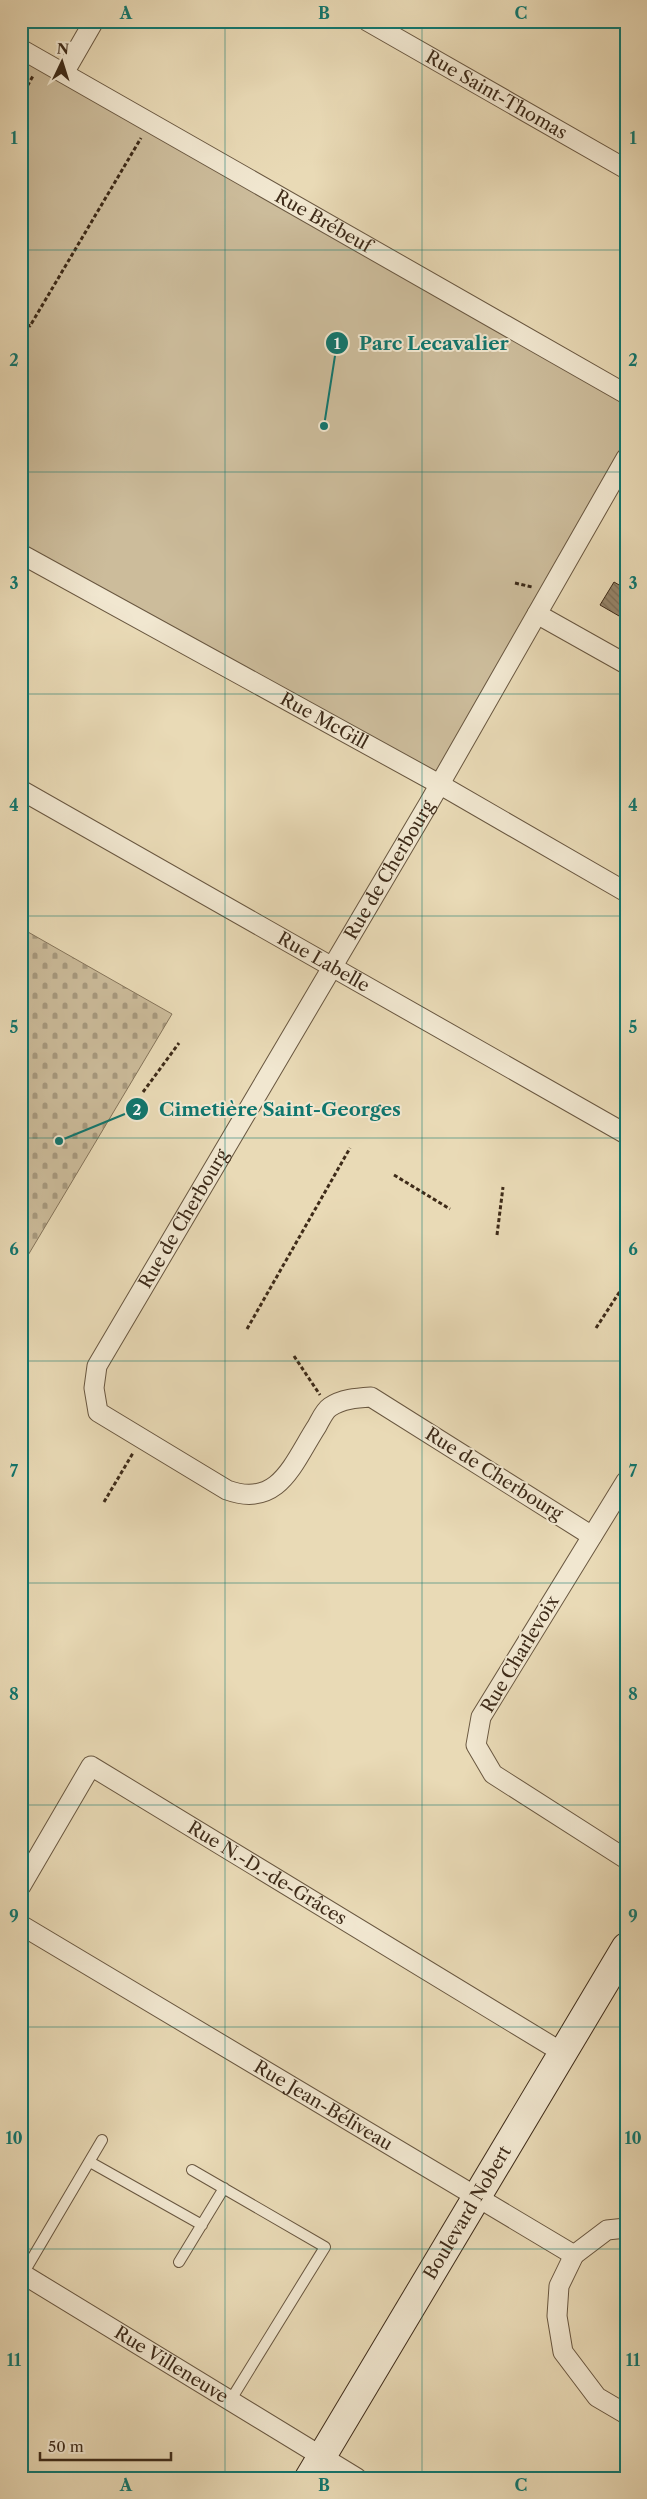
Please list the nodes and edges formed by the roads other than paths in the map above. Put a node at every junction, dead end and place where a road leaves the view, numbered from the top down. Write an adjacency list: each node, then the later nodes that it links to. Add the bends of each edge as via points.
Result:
1 (94, 21): 4 (street)
2 (367, 21): 5 (street, Rue Saint-Thomas)
3 (21, 48): 4 (street, Rue Brébeuf)
4 (64, 73): 6 (street, Rue Brébeuf)
5 (626, 169)
6 (626, 394)
7 (626, 458): 9 (street, Rue de Cherbourg)
8 (21, 554): 11 (street, Rue McGill)
9 (536, 614): 10 (street); 11 (street, Rue de Cherbourg)
10 (626, 664)
11 (440, 784): 13 (street, Rue McGill); 14 (street, Rue de Cherbourg)
12 (21, 790): 14 (street, Rue Labelle)
13 (626, 892)
14 (332, 967): 15 (street, Rue Labelle); 17 (street, Rue de Cherbourg, via 96,1366 94,1388 98,1412 227,1490 258,1496 281,1482 328,1408 348,1399 371,1397)
15 (626, 1134)
16 (626, 1481): 17 (street, Rue Charlevoix)
17 (592, 1536): 18 (street, Rue Charlevoix, via 481,1717 476,1745 493,1774)
18 (626, 1859)
19 (21, 1886): 22 (street, Rue N.-D.-de-Grâces, via 92,1766)
20 (21, 1925): 27 (street, Rue Jean-Béliveau)
21 (626, 1947): 22 (street, Boulevard Nobert)
22 (563, 2053): 27 (street, Boulevard Nobert)
23 (102, 2140): 24 (lane)
24 (90, 2162): 28 (lane); 32 (lane)
25 (192, 2170): 26 (lane)
26 (224, 2188): 28 (lane); 33 (lane, via 325,2247)
27 (477, 2197): 30 (street, Rue Jean-Béliveau); 35 (street, Boulevard Nobert)
28 (202, 2225): 31 (lane)
29 (626, 2228): 30 (street, via 607,2230)
30 (574, 2255): 34 (street, via 559,2286 557,2316 563,2352 597,2397)
31 (179, 2262)
32 (22, 2274): 33 (street, Rue Villeneuve)
33 (230, 2401): 35 (street, Rue Villeneuve)
34 (626, 2414)
35 (315, 2467): 36 (street, Rue Villeneuve)
36 (357, 2478)

